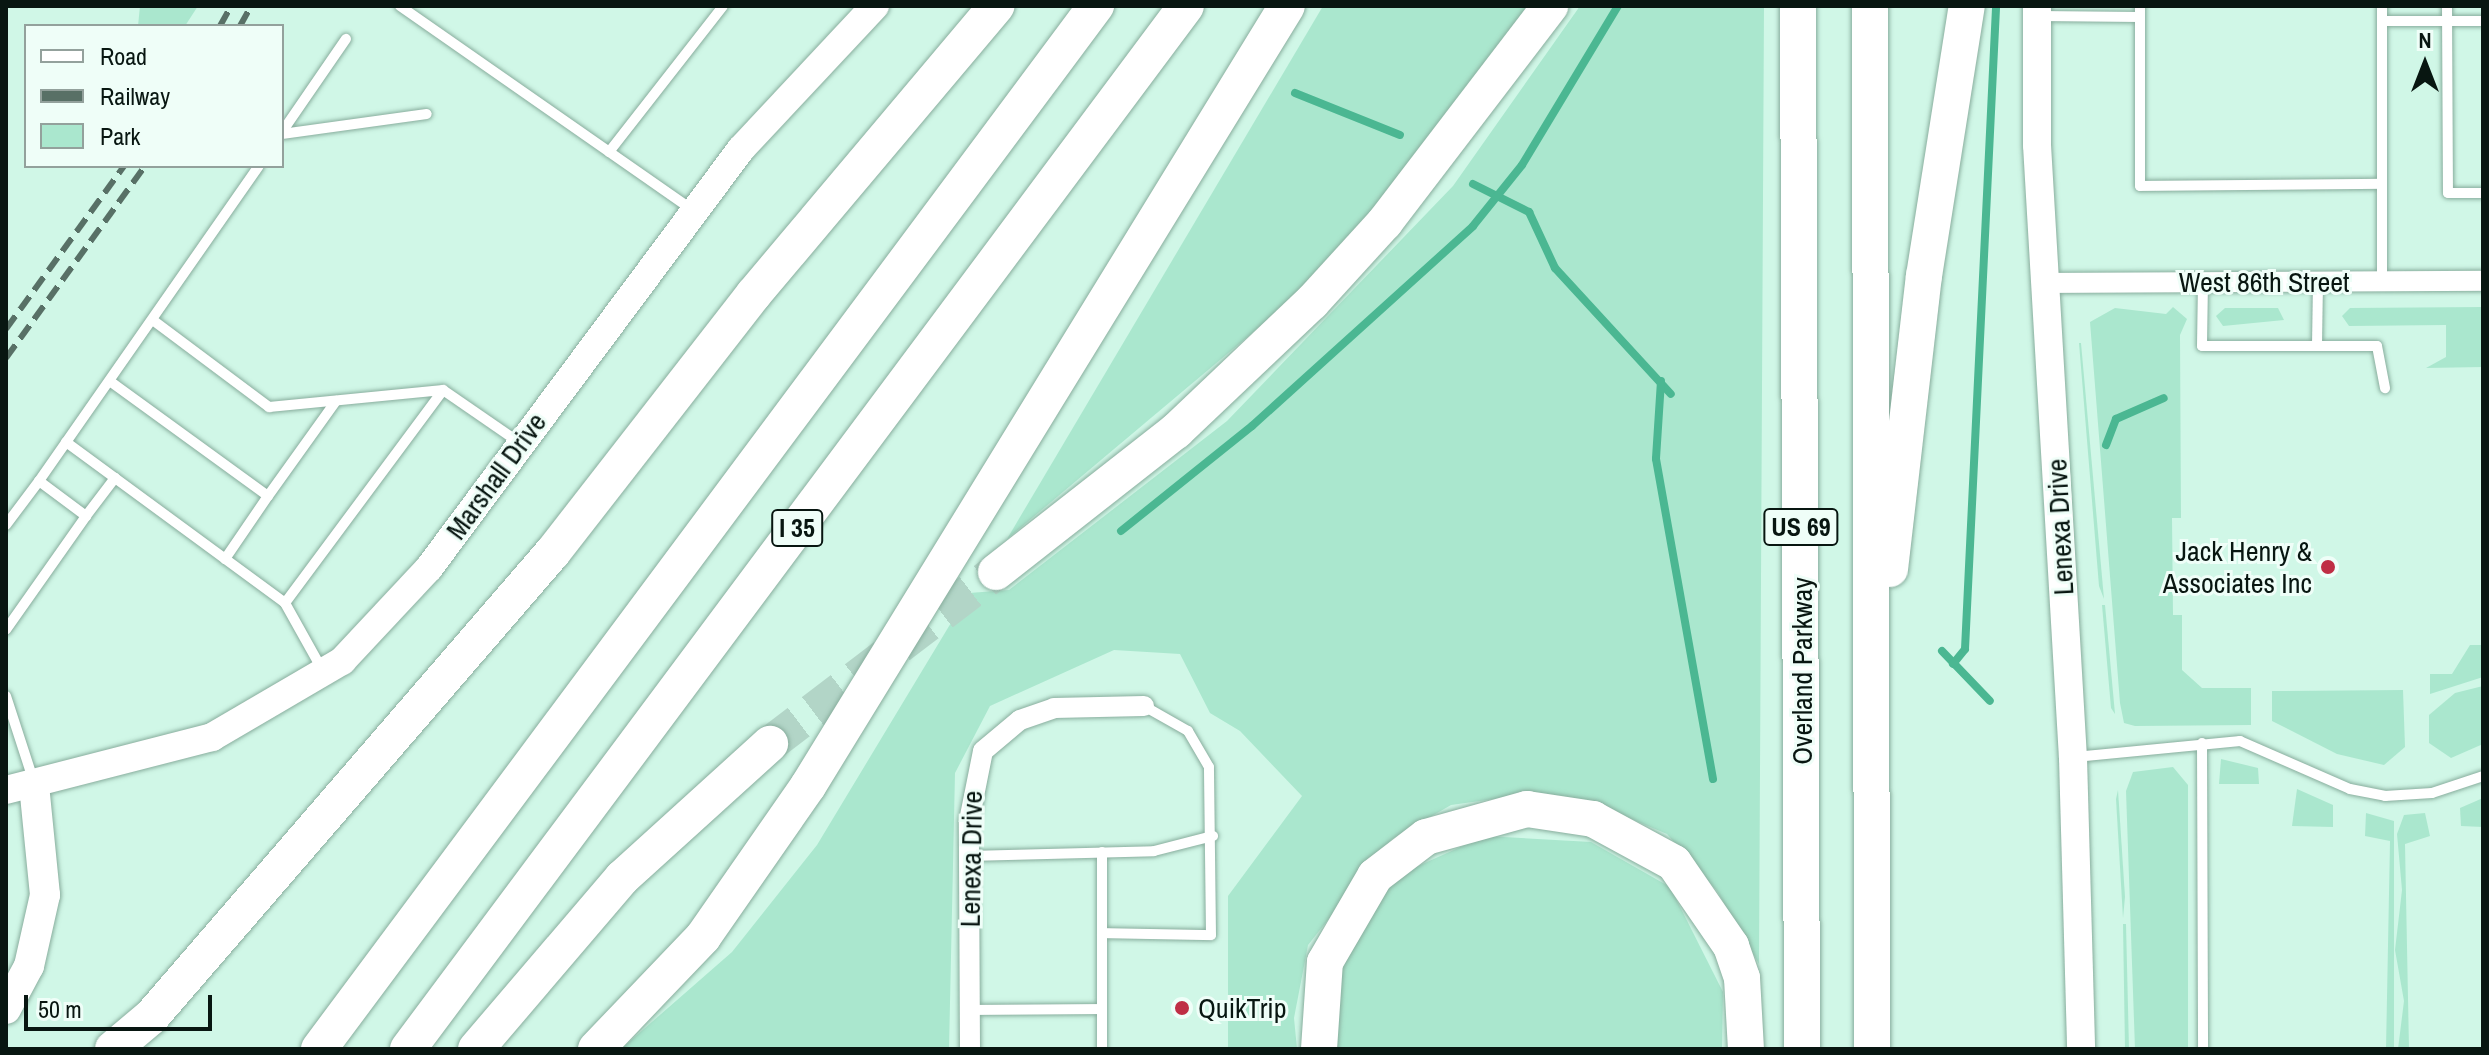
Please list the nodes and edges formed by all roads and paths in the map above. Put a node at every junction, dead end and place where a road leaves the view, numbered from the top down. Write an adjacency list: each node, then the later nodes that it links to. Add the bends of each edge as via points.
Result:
1 (400, 6): 23 (lane)
2 (723, 6): 23 (lane)
3 (996, 6): 66 (highway, via 753,295 553,552)
4 (1096, 6): 68 (highway, I 35)
5 (1186, 6): 69 (highway, I 35)
6 (1287, 6): 71 (highway, via 808,786 703,937)
7 (1550, 6): 47 (highway, via 1385,222 1312,302 1176,431)
8 (1798, 6): 76 (highway, Overland Parkway / US 69)
9 (1870, 6): 53 (highway, US 69)
10 (1967, 6): 53 (highway, via 1924,276)
11 (2382, 6): 16 (lane)
12 (2447, 6): 17 (lane)
13 (864, 10): 27 (street, Marshall Drive)
14 (2036, 11): 15 (lane); 31 (street, Lenexa Drive)
15 (2140, 11): 25 (lane, via 2140,186)
16 (2382, 21): 17 (lane); 25 (lane)
17 (2448, 21): 18 (lane); 26 (lane, via 2448,193)
18 (2483, 21)
19 (346, 39): 21 (lane)
20 (427, 114): 22 (lane)
21 (284, 130)
22 (284, 133)
23 (609, 152): 27 (lane)
24 (258, 168): 33 (lane)
25 (2382, 184): 32 (lane)
26 (2483, 193)
27 (694, 211): 40 (street, Marshall Drive)
28 (2483, 281): 32 (street, West 86th Street)
29 (2203, 282): 30 (street, West 86th Street); 31 (street, West 86th Street); 34 (lane, via 2202,346)
30 (2318, 282): 32 (street, West 86th Street); 34 (lane)
31 (2046, 283): 56 (street, Lenexa Drive)
32 (2382, 283)
33 (154, 321): 35 (lane); 38 (lane, via 269,407)
34 (2317, 346): 36 (lane, via 2377,346)
35 (111, 382): 39 (lane); 43 (lane)
36 (2385, 388)
37 (443, 390): 38 (lane); 40 (lane); 48 (lane)
38 (336, 401): 43 (lane)
39 (66, 442): 41 (lane); 42 (lane)
40 (520, 443): 50 (street, Marshall Drive, via 391,615)
41 (115, 478): 44 (lane); 46 (lane)
42 (39, 481): 44 (lane); 45 (lane)
43 (268, 496): 46 (lane)
44 (86, 516): 49 (lane)
45 (6, 525)
46 (225, 559): 48 (lane)
47 (996, 572)
48 (285, 603): 50 (lane)
49 (6, 630)
50 (324, 673): 58 (street, Marshall Drive, via 212,737)
51 (6, 696): 58 (lane)
52 (1144, 706): 59 (lane, via 1175,719 1201,748); 61 (street, Lenexa Drive, via 1054,708 998,735 972,774)
53 (1871, 730): 77 (highway, US 69)
54 (2202, 743): 56 (lane); 57 (lane, via 2253,743 2328,780 2385,796 2432,793); 79 (lane)
55 (770, 744): 70 (highway, via 622,878)
56 (2073, 758): 78 (street, Lenexa Drive)
57 (2483, 776)
58 (20, 788): 63 (main road, via 45,895 29,966)
59 (1213, 836): 60 (lane, via 1154,851); 62 (lane, via 1211,935)
60 (1102, 852): 61 (lane); 62 (lane)
61 (969, 856): 65 (street, Lenexa Drive)
62 (1102, 933): 64 (lane)
63 (6, 1009)
64 (1102, 1009): 65 (lane); 73 (lane)
65 (970, 1010): 72 (street, Lenexa Drive)
66 (151, 1033): 67 (highway)
67 (113, 1049)
68 (319, 1049)
69 (408, 1049)
70 (476, 1049)
71 (596, 1049)
72 (970, 1049)
73 (1102, 1049)
74 (1319, 1049): 75 (highway, via 1325,962 1375,876 1426,837 1527,809 1593,819 1674,863 1731,946 1742,978)
75 (1746, 1049)
76 (1802, 1049)
77 (1872, 1049)
78 (2081, 1049)
79 (2203, 1049)

